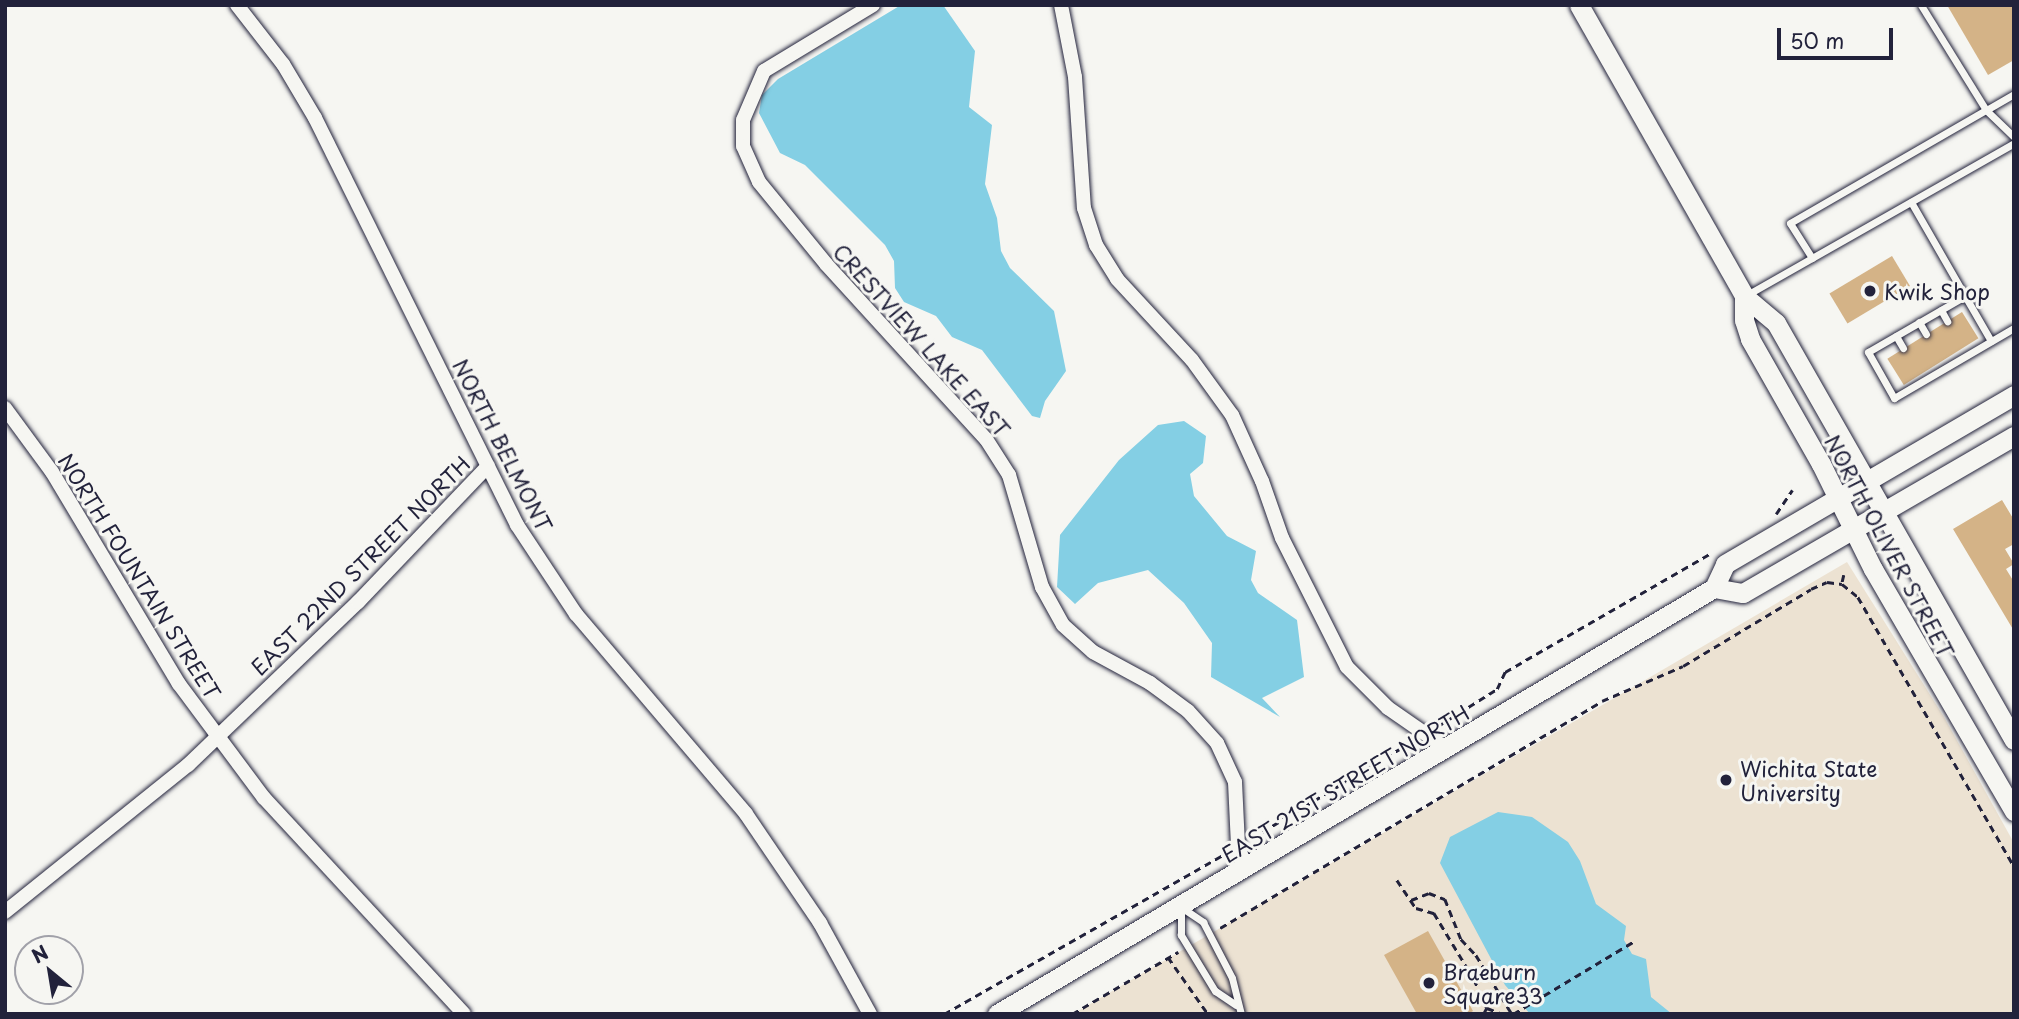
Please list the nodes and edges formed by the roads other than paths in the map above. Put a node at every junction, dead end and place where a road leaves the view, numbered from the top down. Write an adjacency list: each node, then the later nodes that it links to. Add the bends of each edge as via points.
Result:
1 (237, 5): 31 (street, NORTH BELMONT, via 283,64 315,118)
2 (873, 5): 41 (street, CRESTVIEW LAKE EAST, via 764,71 746,103 743,146 759,182 826,264 986,439 1009,475 1042,587 1063,625 1093,652 1150,683 1188,711 1217,743 1235,782 1238,846)
3 (1061, 5): 39 (street, via 1075,77 1084,208 1096,245 1116,279 1192,360 1232,415 1282,538 1347,667 1388,708)
4 (1579, 5): 12 (main road, NORTH OLIVER STREET)
5 (1921, 5): 7 (lane)
6 (2014, 94): 7 (lane)
7 (1986, 110): 8 (lane); 11 (lane, via 1790,223)
8 (2014, 137)
9 (2014, 143): 10 (lane)
10 (1911, 202): 11 (lane); 13 (lane)
11 (1812, 258): 12 (lane)
12 (1744, 296): 32 (main road, NORTH OLIVER STREET, via 1776,323); 33 (main road, NORTH OLIVER STREET, via 1750,339)
13 (1965, 296): 14 (lane); 20 (lane)
14 (1941, 310): 15 (lane); 16 (lane)
15 (1947, 321)
16 (1919, 323): 18 (lane); 19 (lane)
17 (2014, 328): 20 (lane)
18 (1926, 334)
19 (1896, 336): 22 (lane); 27 (lane, via 1868,352 1894,398)
20 (1992, 341): 23 (lane)
21 (1962, 347): 23 (lane)
22 (1903, 348)
23 (1968, 356): 25 (lane)
24 (1941, 360): 25 (lane)
25 (1946, 368): 27 (lane)
26 (1918, 373): 27 (lane)
27 (1923, 382)
28 (2014, 395): 32 (main road, EAST 21ST STREET NORTH)
29 (5, 408): 37 (street, NORTH FOUNTAIN STREET, via 52,472 178,684)
30 (2014, 436): 34 (main road)
31 (488, 466): 37 (street, EAST 22ND STREET NORTH, via 358,602); 46 (street, NORTH BELMONT, via 517,525 576,614 746,814 820,923)
32 (1868, 479): 33 (main road, EAST 21ST STREET NORTH); 34 (main road, NORTH OLIVER STREET)
33 (1837, 497): 35 (main road, NORTH OLIVER STREET); 36 (main road, EAST 21ST STREET NORTH, via 1725,564)
34 (1884, 511): 35 (main road); 38 (main road, NORTH OLIVER STREET)
35 (1853, 529): 36 (main road, via 1743,593); 40 (main road, NORTH OLIVER STREET)
36 (1714, 588): 39 (main road, EAST 21ST STREET NORTH)
37 (218, 736): 43 (street, EAST 22ND STREET NORTH); 45 (street, NORTH FOUNTAIN STREET, via 264,798 342,887)
38 (2013, 736)
39 (1447, 749): 41 (main road, EAST 21ST STREET NORTH)
40 (2014, 811)
41 (1246, 867): 42 (main road, EAST 21ST STREET NORTH)
42 (1181, 907): 44 (lane, via 1203,922 1232,978); 44 (lane, via 1181,935 1215,991); 47 (main road, EAST 21ST STREET NORTH)
43 (5, 912)
44 (1236, 1005): 48 (lane)
45 (464, 1014)
46 (870, 1014)
47 (997, 1014)
48 (1241, 1014)

